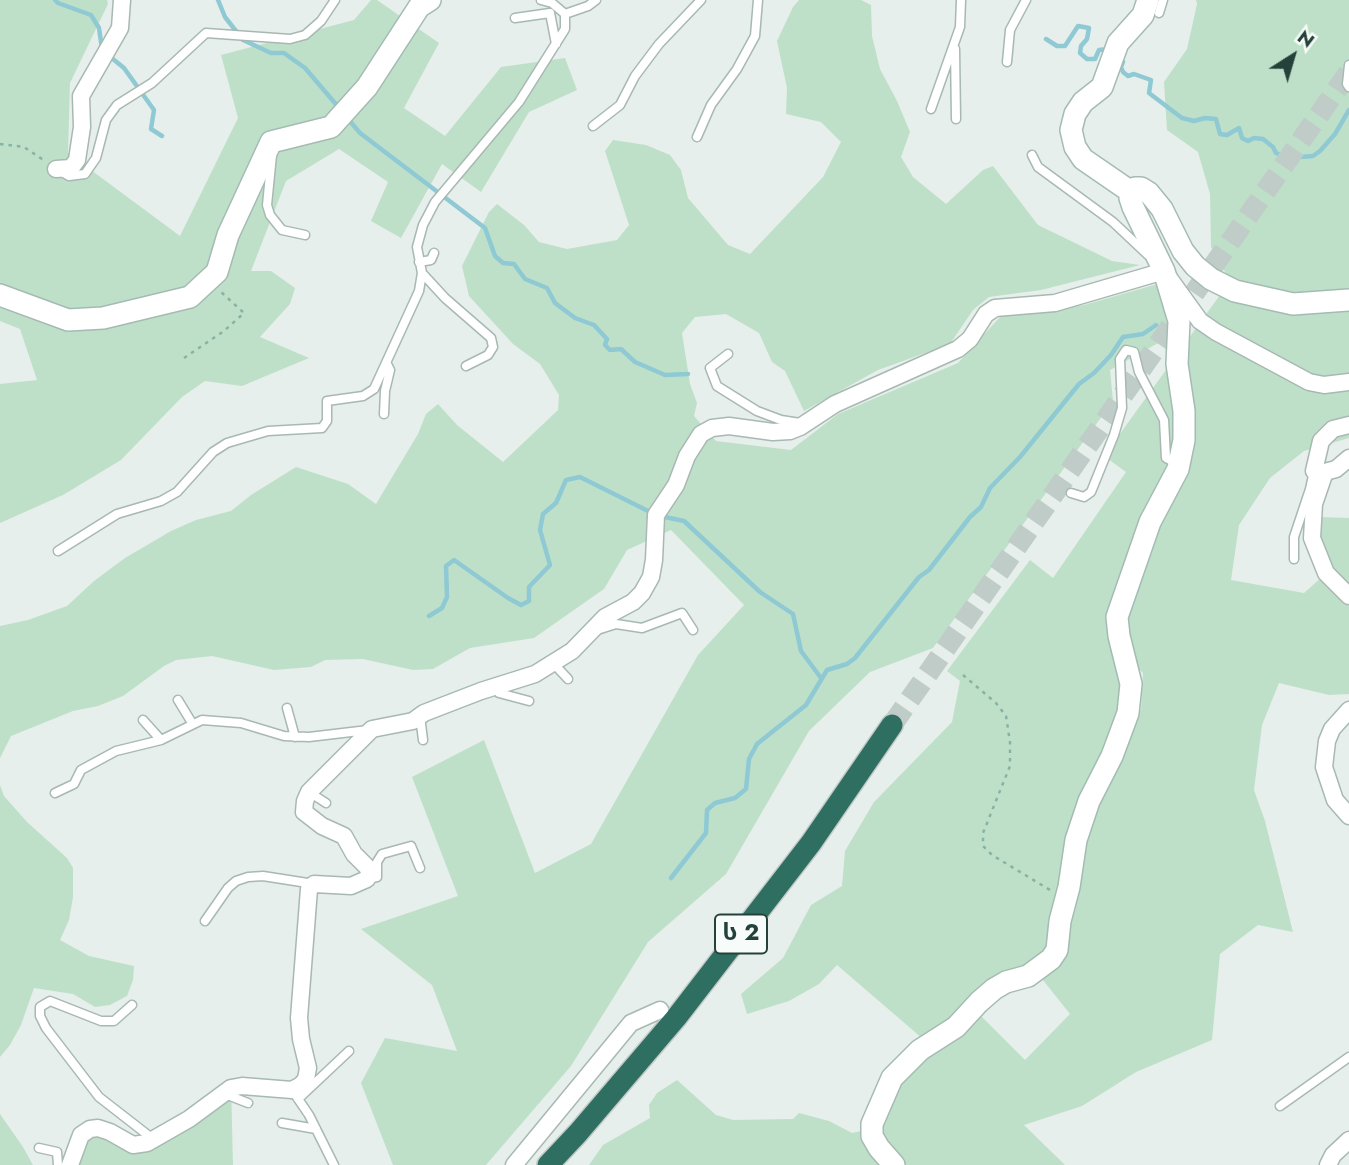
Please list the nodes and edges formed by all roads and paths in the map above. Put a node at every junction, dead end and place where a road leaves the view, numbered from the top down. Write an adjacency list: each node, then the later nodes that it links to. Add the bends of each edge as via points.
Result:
1 (122, 0): 26 (street, via 120,28 81,96 77,160 71,168)
2 (335, 0): 26 (lane, via 321,21 304,35 290,39 206,33 152,83 117,105 106,120 96,158 85,174 69,176)
3 (430, 0): 23 (street, via 419,7 367,87 331,127)
4 (541, 0): 12 (lane)
5 (596, 0): 12 (lane)
6 (701, 0): 21 (lane, via 659,44 620,105)
7 (758, 0): 22 (lane, via 755,36 711,105)
8 (961, 0): 15 (lane)
9 (1026, 0): 16 (lane, via 1010,30)
10 (1163, 0): 11 (lane)
11 (1154, 7): 27 (street, via 1118,43 1102,87 1083,102 1071,130 1083,159)
12 (565, 14): 14 (lane, via 565,29)
13 (515, 18): 14 (lane, via 550,13)
14 (556, 44): 32 (lane, via 519,103 435,202 417,247)
15 (955, 44): 19 (lane); 20 (lane)
16 (1007, 62)
17 (1349, 65): 18 (lane)
18 (1349, 87)
19 (931, 109)
20 (956, 120)
21 (593, 126)
22 (697, 137)
23 (271, 142): 29 (lane, via 270,215 282,230); 35 (street, via 228,234 217,272)
24 (0, 144): 26 (path, via 24,147)
25 (1032, 155): 33 (lane, via 1038,167 1120,228)
26 (56, 169)
27 (1130, 192): 30 (street, via 1141,188 1149,193); 33 (street)
28 (1177, 216): 30 (lane)
29 (305, 235)
30 (1178, 240): 37 (street, via 1195,266 1236,291 1293,304)
31 (434, 253): 32 (lane, via 431,260)
32 (419, 262): 34 (lane)
33 (1164, 271): 42 (street, via 1200,321 1216,332 1309,382); 44 (street, via 1055,303 995,308 958,349 835,404); 47 (street, via 1178,321 1177,364 1184,420)
34 (422, 273): 40 (lane, via 419,291); 41 (lane, via 491,338 493,347 488,355)
35 (208, 281): 36 (street, via 190,297 103,318 68,320); 39 (path, via 244,313)
36 (0, 295)
37 (1349, 300)
38 (728, 354): 44 (lane, via 710,368 717,386 757,411)
39 (184, 358)
40 (387, 364): 43 (lane); 50 (lane, via 374,389 363,396 327,401 327,421 321,428 268,431 227,443 177,492 117,514)
41 (466, 366)
42 (1349, 382)
43 (384, 414)
44 (805, 424): 54 (street, via 790,431 729,426 701,434 656,515 654,560 647,585 633,602 605,617)
45 (1349, 425): 48 (street, via 1333,429 1321,441)
46 (1349, 458): 48 (street, via 1336,469)
47 (1181, 463): 49 (lane, via 1166,458 1164,420 1134,352 1126,350 1120,359 1122,408 1114,435 1091,492 1084,496); 78 (street, via 1150,522 1118,617 1131,684 1128,713 1082,820)
48 (1319, 472): 51 (lane, via 1300,516); 52 (street, via 1311,538 1326,573)
49 (1071, 493)
50 (58, 551)
51 (1294, 559)
52 (1349, 596)
53 (694, 630): 54 (lane, via 682,613 642,628 616,624)
54 (586, 636): 55 (street)
55 (554, 664): 57 (lane); 58 (street)
56 (962, 675): 78 (path, via 1006,716 1010,742 1010,766 983,833 983,846)
57 (568, 679)
58 (498, 685): 60 (lane, via 499,693); 63 (street)
59 (178, 700): 65 (lane)
60 (529, 701)
61 (287, 708): 68 (lane)
62 (1349, 710): 74 (street, via 1332,729 1324,753 1335,800)
63 (420, 716): 67 (street); 70 (lane)
64 (143, 720): 69 (lane)
65 (192, 723): 68 (lane, via 241,723); 69 (lane)
66 (892, 725): 97 (highway, ს 2, via 811,843 676,1018)
67 (372, 729): 68 (lane); 71 (street)
68 (295, 737)
69 (161, 740): 72 (lane, via 117,751 81,769 74,784)
70 (423, 740)
71 (309, 792): 73 (lane); 76 (street, via 304,812 344,836 370,870)
72 (55, 793)
73 (326, 803)
74 (1349, 816)
75 (420, 868): 76 (lane, via 411,846 382,853 377,877)
76 (367, 878): 77 (street, via 351,886)
77 (314, 884): 79 (lane, via 262,876 236,881); 85 (street, via 308,895 299,1017 308,1068)
78 (1064, 901): 98 (street, via 1057,950 1051,959 1028,976 994,989 956,1027 920,1050 892,1078 872,1124 872,1136)
79 (205, 921)
80 (132, 1005): 90 (lane, via 114,1021 101,1021 50,1001 40,1007 40,1016 99,1097)
81 (660, 1010): 96 (street, via 631,1023)
82 (349, 1051): 85 (lane)
83 (1349, 1057): 87 (lane)
84 (223, 1094): 85 (street, via 242,1086); 86 (lane); 90 (street)
85 (295, 1095): 89 (lane)
86 (248, 1103)
87 (1280, 1106)
88 (282, 1123): 89 (lane)
89 (316, 1129): 95 (lane)
90 (153, 1139): 94 (street, via 133,1145 110,1132 90,1129 81,1135)
91 (1349, 1140): 99 (street)
92 (39, 1148): 93 (lane, via 57,1152)
93 (58, 1165)
94 (70, 1165)
95 (334, 1165)
96 (514, 1165)
97 (548, 1165)
98 (894, 1165)
99 (1328, 1165)

